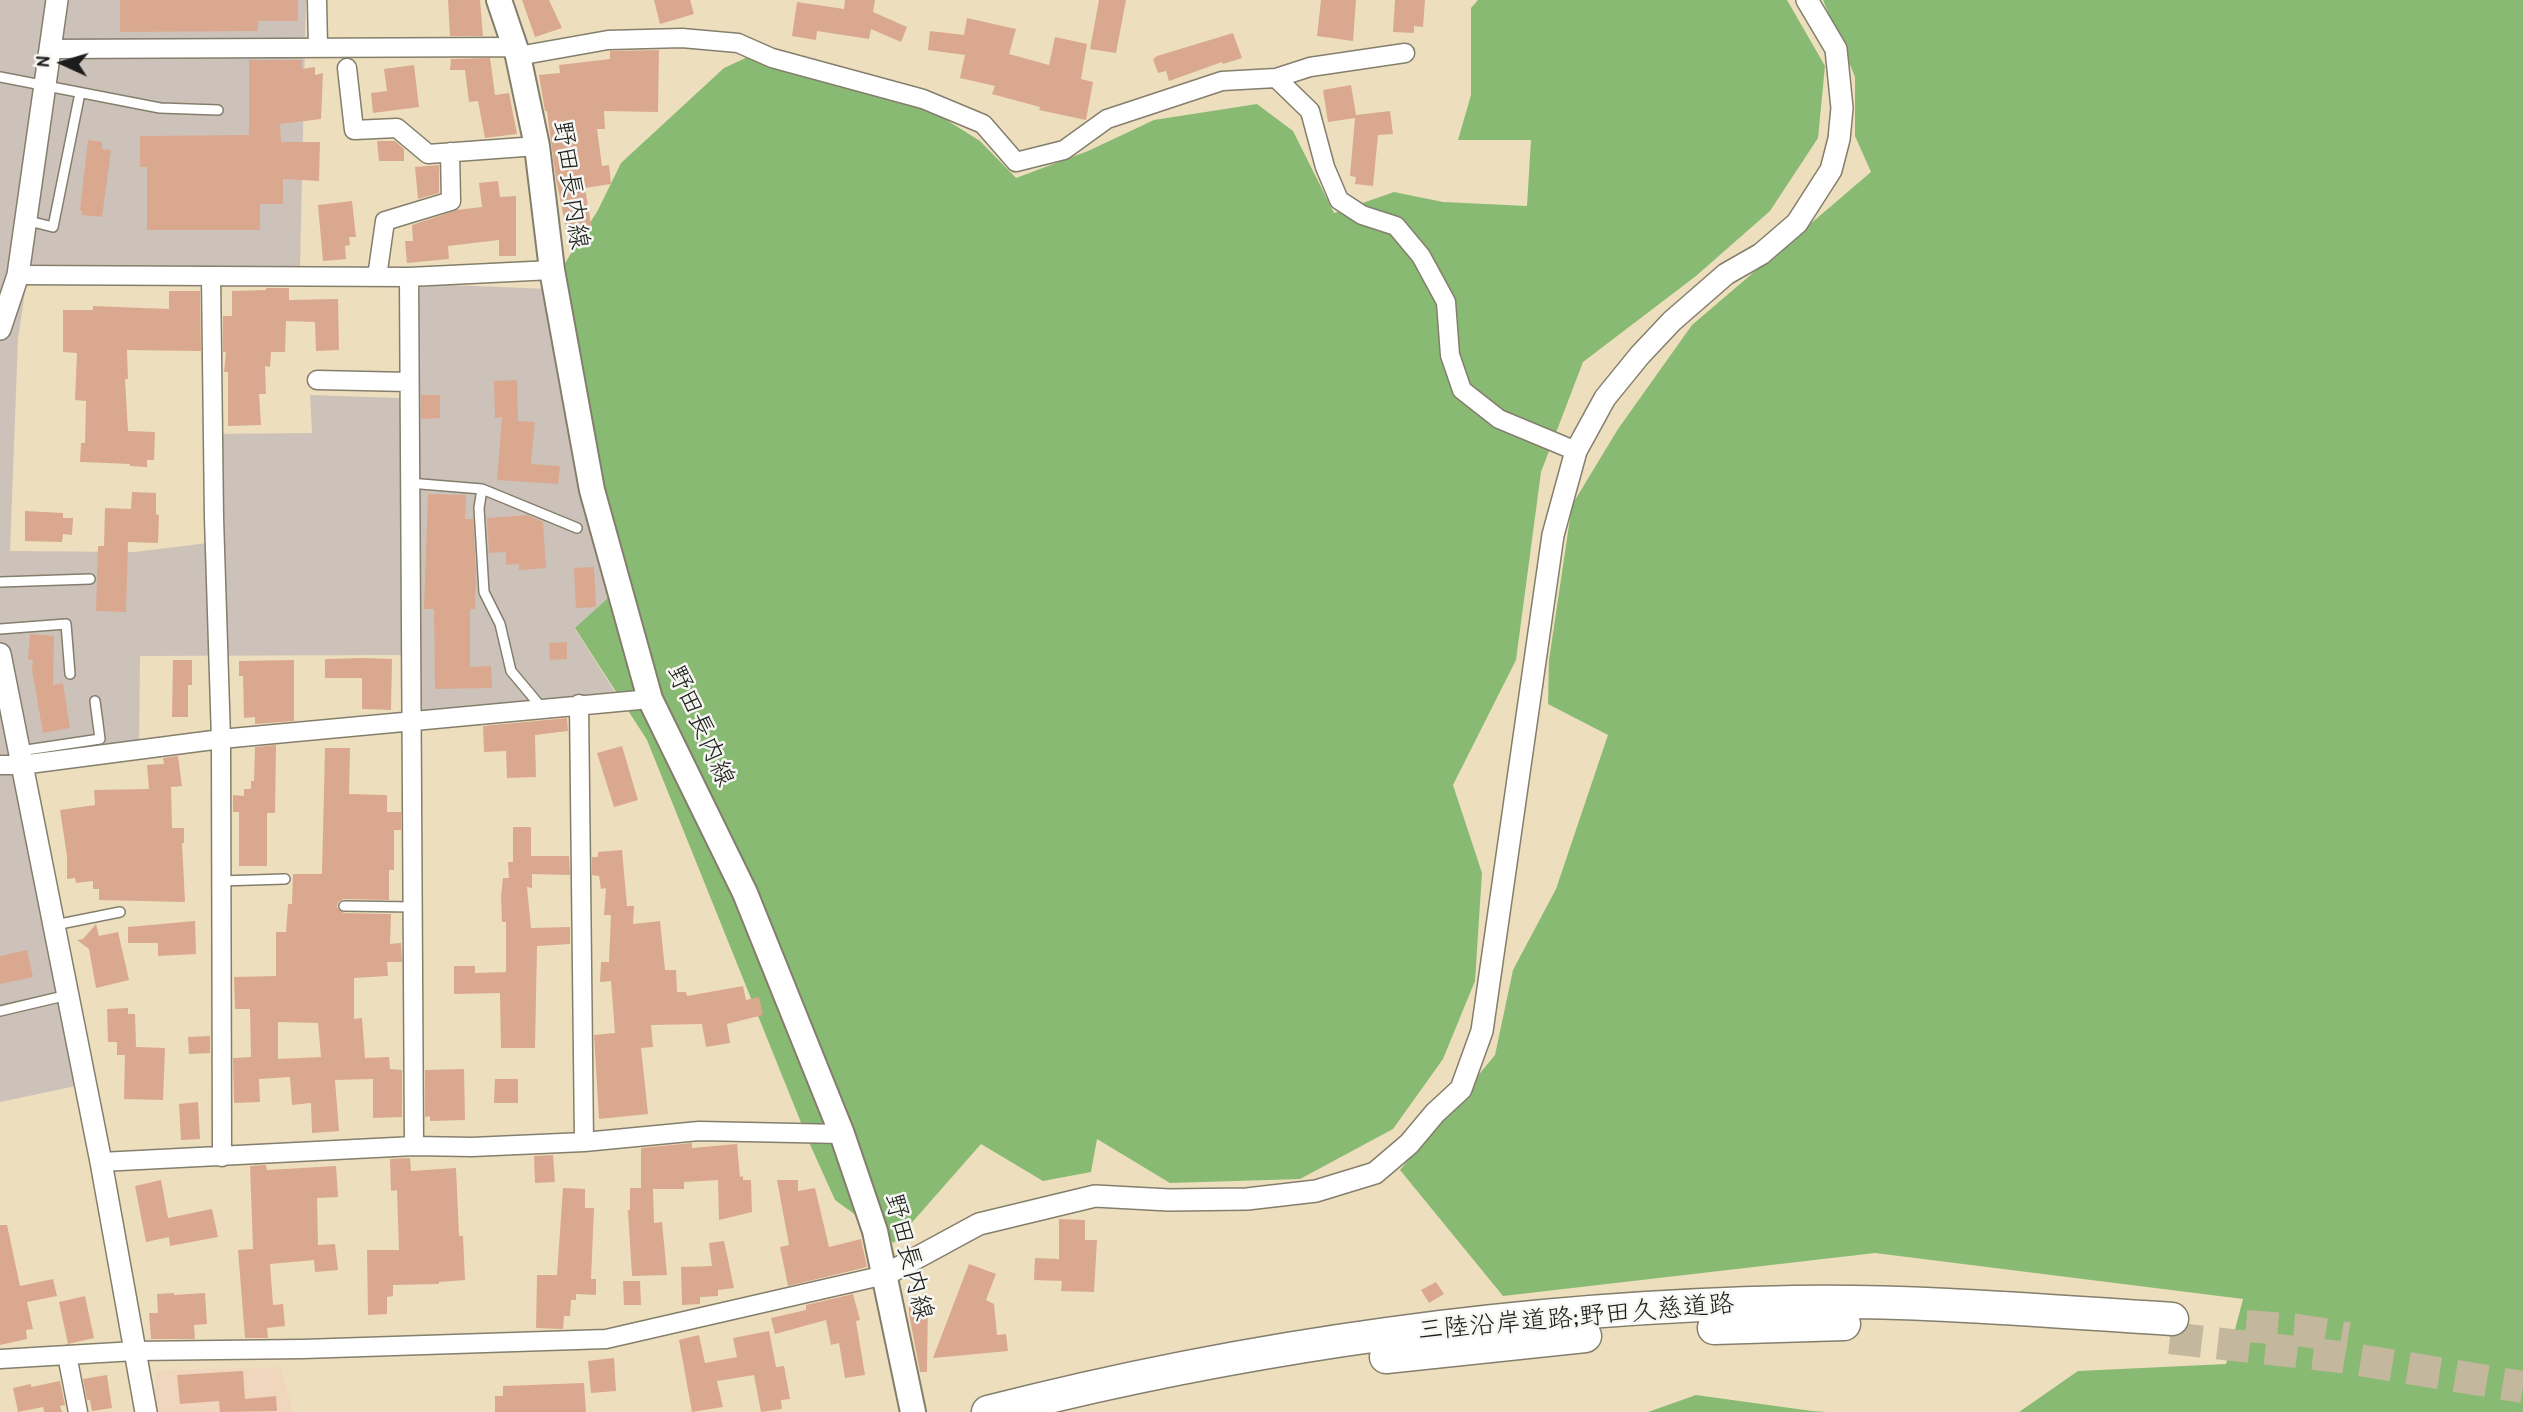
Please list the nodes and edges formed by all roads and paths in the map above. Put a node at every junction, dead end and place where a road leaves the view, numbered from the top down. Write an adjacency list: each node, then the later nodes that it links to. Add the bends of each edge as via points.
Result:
1 (57, 0): 6 (street)
2 (317, 0): 5 (street)
3 (499, 0): 7 (main road, 野田長内線)
4 (1807, 0): 26 (street, via 1836,49 1842,108 1831,170 1797,223 1761,254 1726,274 1640,355 1605,398)
5 (318, 47): 6 (street); 7 (street)
6 (49, 49): 12 (street)
7 (517, 51): 11 (street, via 608,40 682,38 738,43 772,58 923,99 983,124 1016,162 1064,150 1107,119 1222,81); 15 (main road, 野田長内線)
8 (1405, 53): 11 (street, via 1310,67)
9 (347, 68): 16 (street, via 354,130 397,128 428,154)
10 (0, 77): 12 (lane)
11 (1276, 78): 26 (street, via 1310,111 1339,200 1362,215 1396,226 1421,256 1446,302 1450,355 1462,390 1499,419)
12 (44, 86): 13 (lane); 17 (street)
13 (80, 93): 14 (lane, via 160,107); 17 (lane, via 53,227)
14 (218, 110)
15 (537, 146): 16 (street); 18 (main road, 野田長内線)
16 (450, 152): 21 (street, via 451,201 385,221)
17 (25, 220): 19 (street)
18 (552, 270): 22 (street); 36 (main road, 野田長内線, via 592,490)
19 (18, 275): 20 (street); 23 (street)
20 (211, 276): 21 (street); 41 (street)
21 (377, 277): 22 (street)
22 (409, 277): 25 (street)
23 (0, 329)
24 (317, 380): 25 (street)
25 (409, 382): 27 (street)
26 (1576, 451): 57 (street, via 1553,535 1482,1031 1461,1089 1375,1173 1316,1191 1247,1199 1095,1196 979,1224)
27 (409, 483): 28 (lane); 40 (street)
28 (482, 489): 29 (lane); 39 (lane, via 484,592 500,624 511,671)
29 (577, 528)
30 (90, 579): 31 (lane)
31 (0, 582)
32 (0, 629): 34 (lane, via 66,624)
33 (0, 654): 35 (street)
34 (70, 674)
35 (4, 692): 42 (street)
36 (650, 699): 38 (street); 52 (main road, 野田長内線, via 745,893)
37 (95, 701): 42 (lane, via 100,740)
38 (579, 704): 39 (street); 53 (street)
39 (542, 708): 40 (street)
40 (411, 722): 41 (street); 47 (street)
41 (221, 739): 42 (street); 45 (street)
42 (20, 758): 43 (street); 49 (street)
43 (0, 765)
44 (285, 879): 45 (lane)
45 (220, 881): 55 (street)
46 (344, 906): 47 (lane)
47 (414, 907): 54 (street)
48 (120, 912): 49 (lane)
49 (54, 925): 50 (street)
50 (68, 995): 51 (lane); 56 (street)
51 (0, 1011)
52 (842, 1134): 53 (street, via 699,1131); 57 (main road, 野田長内線)
53 (584, 1142): 54 (street)
54 (414, 1146): 55 (street)
55 (222, 1157): 56 (street)
56 (101, 1162): 58 (street)
57 (885, 1275): 58 (street, via 606,1339); 63 (main road, 野田長内線)
58 (135, 1352): 59 (street); 62 (street)
59 (66, 1355): 60 (street); 61 (street)
60 (0, 1359)
61 (78, 1412)
62 (146, 1412)
63 (913, 1412)
64 (988, 1412): 65 (highway, 三陸沿岸道路;野田久慈道路, via 1302,1346 1629,1310 1795,1302 1959,1304 2171,1329 1817,1324 1646,1330 1310,1366)
65 (1080, 1412)

